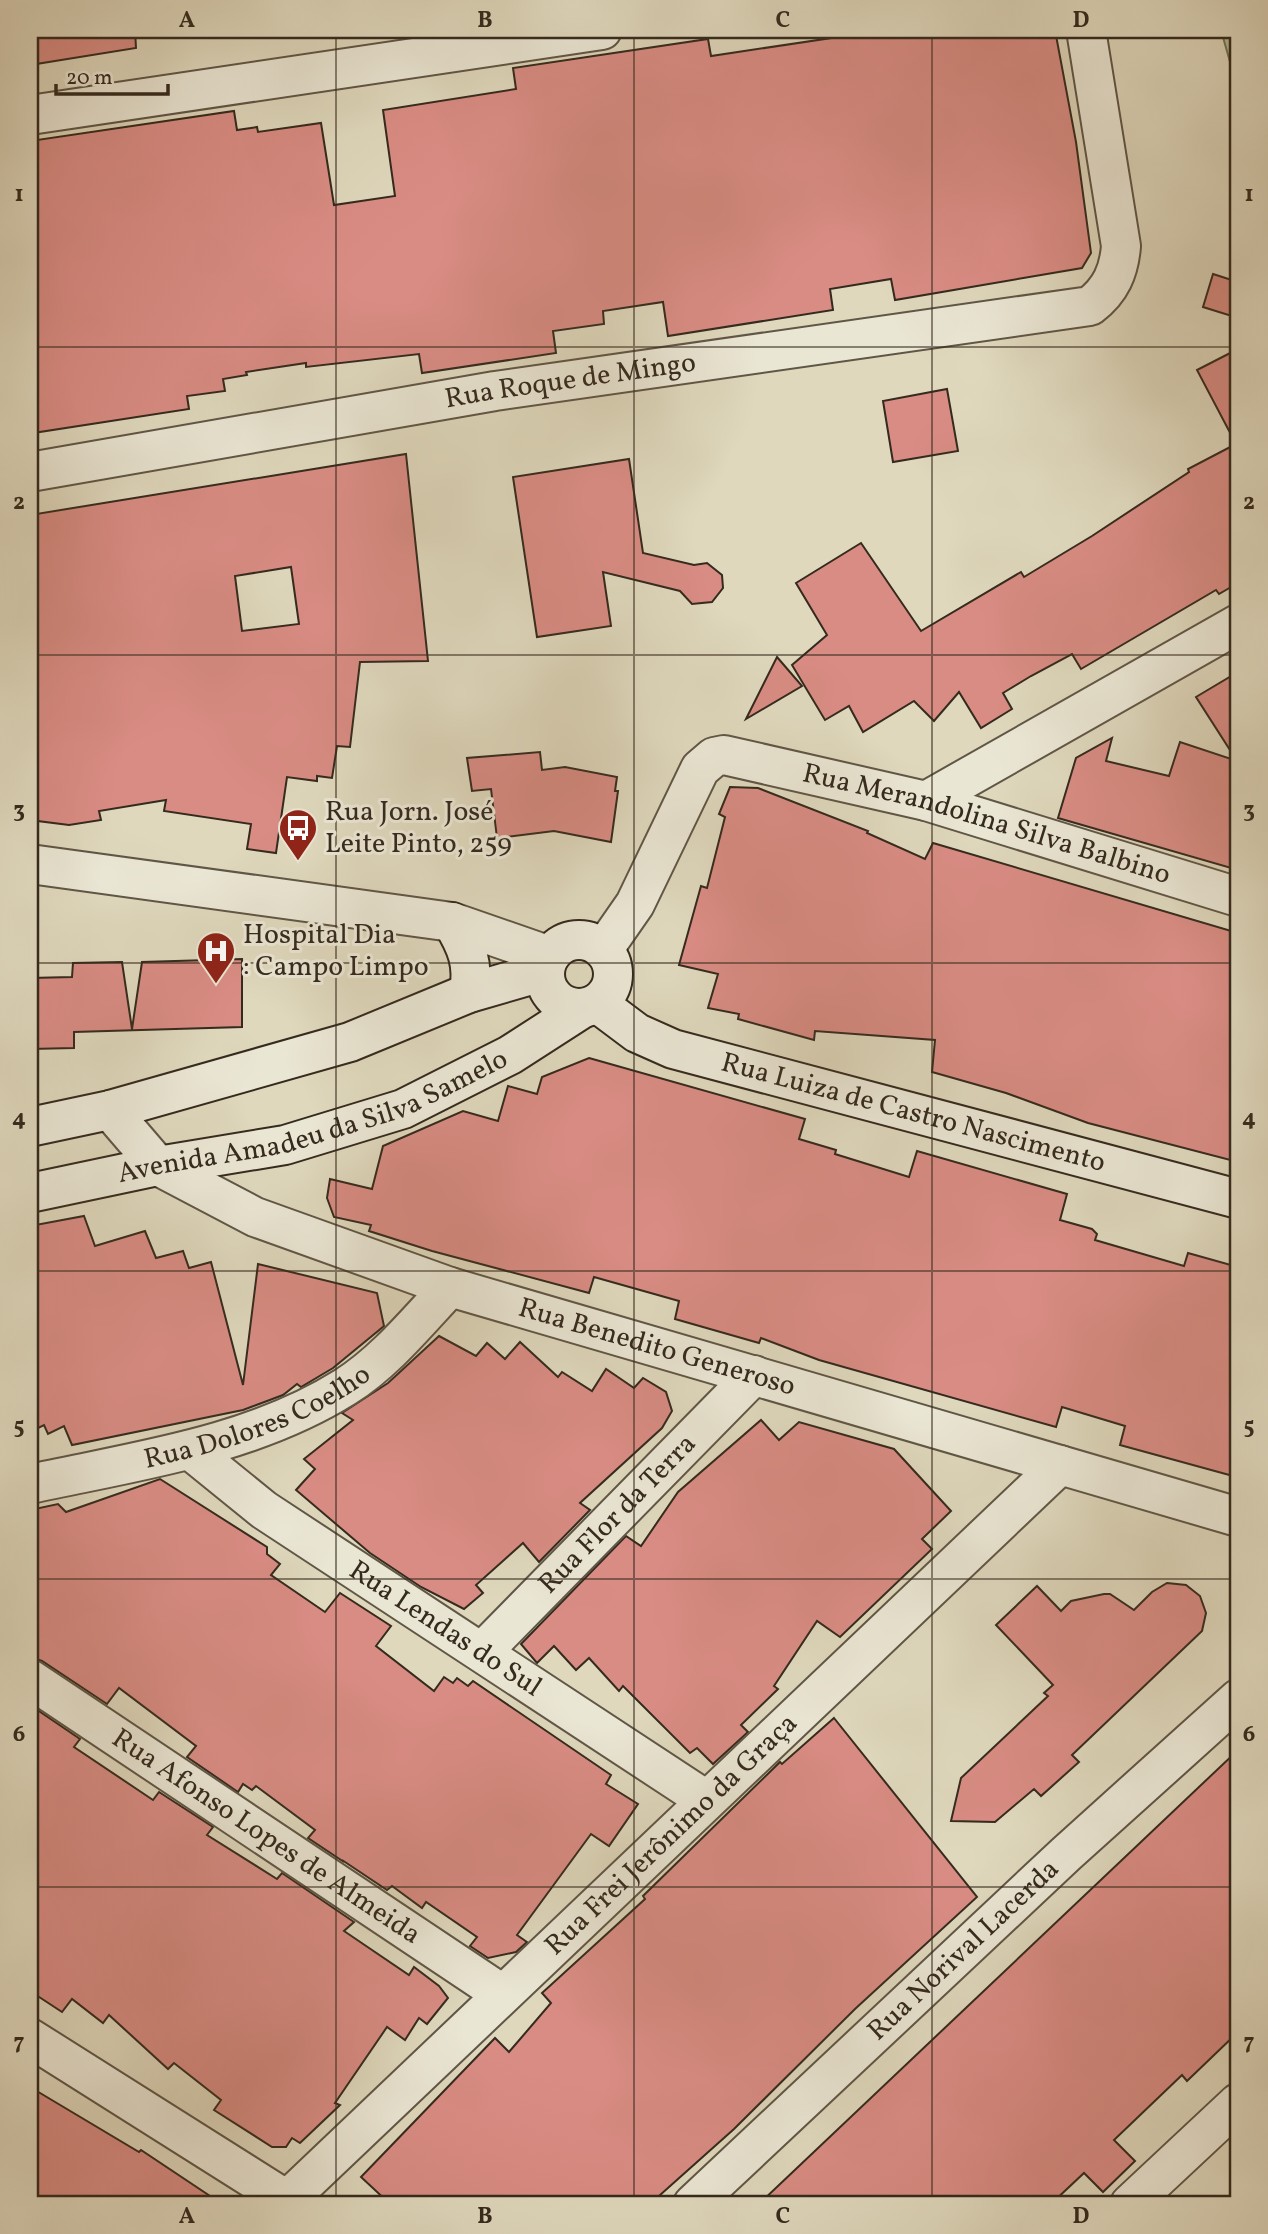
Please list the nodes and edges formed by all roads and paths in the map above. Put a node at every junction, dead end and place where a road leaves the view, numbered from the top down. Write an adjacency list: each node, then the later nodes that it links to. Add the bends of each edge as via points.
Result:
1 (602, 30): 3 (street)
2 (1086, 30): 4 (street, Rua Roque de Mingo, via 1121,246 1120,265 1107,291 1090,306 495,391)
3 (30, 115)
4 (30, 472)
5 (1238, 624): 6 (street)
6 (926, 801): 8 (street, Rua Merandolina Silva Balbino); 10 (street, Rua Merandolina Silva Balbino, via 732,756 714,757 700,769 635,904)
7 (30, 864): 9 (street)
8 (1238, 897)
9 (452, 922): 11 (street); 12 (street, via 469,951)
10 (603, 950): 11 (street, via 575,940 561,946); 13 (street, via 613,978 608,992)
11 (547, 964): 12 (street, Avenida Amadeu da Silva Samelo); 13 (street, via 546,986 555,999 568,1007)
12 (469, 993): 14 (street, Avenida Amadeu da Silva Samelo, via 350,1042)
13 (590, 1006): 16 (street, Avenida Amadeu da Silva Samelo, via 510,1055 403,1109 285,1145); 18 (street, Rua Luiza de Castro Nascimento, via 673,1049)
14 (110, 1110): 15 (street, Avenida Amadeu da Silva Samelo); 16 (street, Rua Benedito Generoso)
15 (30, 1127)
16 (158, 1166): 17 (street, Avenida Amadeu da Silva Samelo); 19 (street, Rua Benedito Generoso, via 255,1217)
17 (30, 1193)
18 (1238, 1199)
19 (450, 1287): 20 (street, Rua Benedito Generoso); 21 (street, Rua Dolores Coelho, via 347,1386 279,1421)
20 (754, 1375): 22 (street, Rua Benedito Generoso); 25 (street, Rua Flor da Terra)
21 (190, 1450): 23 (street, Rua Dolores Coelho); 25 (street, Rua Lendas do Sul, via 264,1510)
22 (1060, 1465): 24 (street, Rua Benedito Generoso); 28 (street, Rua Frei Jerônimo da Graça)
23 (30, 1484)
24 (1238, 1517)
25 (483, 1651): 28 (street, Rua Lendas do Sul)
26 (30, 1679): 29 (street, Rua Afonso Lopes de Almeida)
27 (1238, 1699): 34 (street, Rua Norival Lacerda)
28 (706, 1800): 29 (street, Rua Frei Jerônimo da Graça)
29 (502, 1994): 33 (street, Rua Frei Jerônimo da Graça)
30 (35, 2050): 33 (street)
31 (1238, 2103): 32 (street)
32 (1178, 2159): 35 (street); 36 (street)
33 (288, 2203)
34 (693, 2204)
35 (1130, 2204)
36 (1153, 2204)

